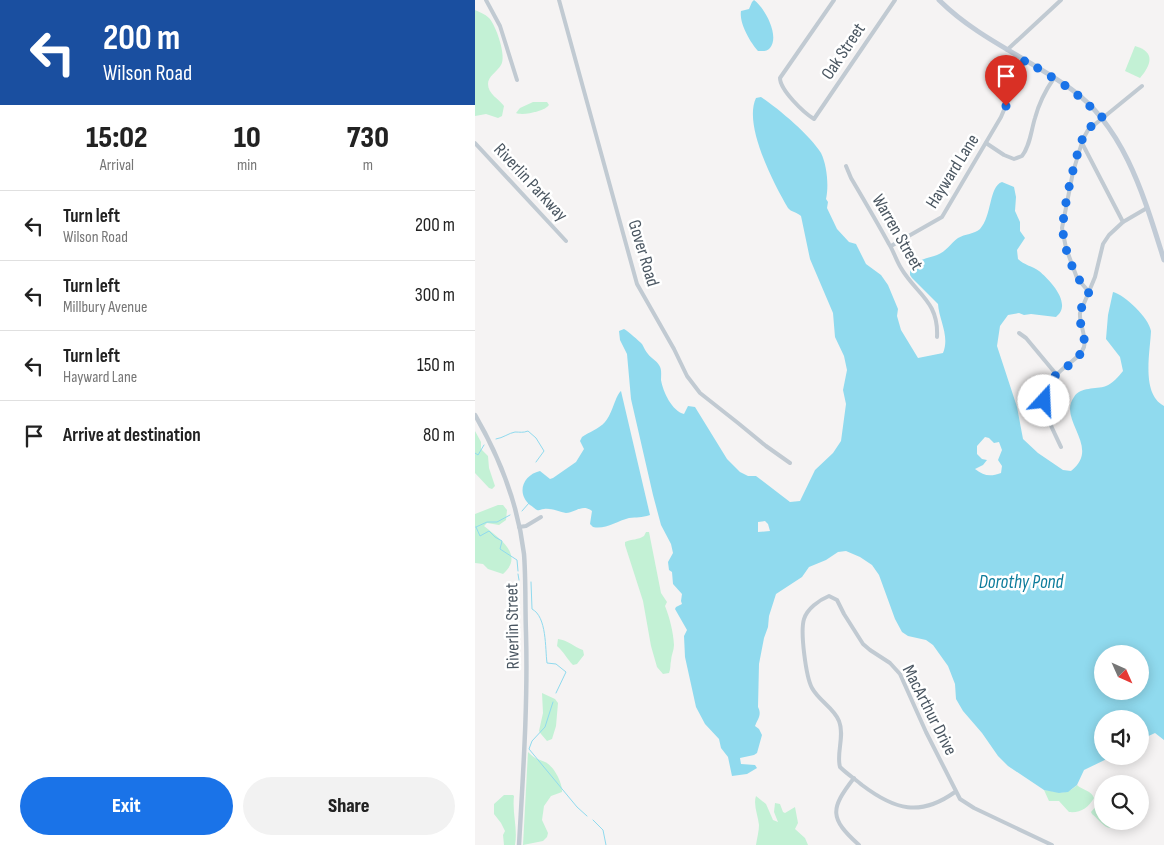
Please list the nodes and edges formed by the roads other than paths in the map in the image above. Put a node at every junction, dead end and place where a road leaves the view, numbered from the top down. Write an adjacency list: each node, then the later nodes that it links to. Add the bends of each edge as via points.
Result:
1 (486, 0): 10 (street, via 500,26)
2 (559, 0): 28 (street, Gover Road, via 637,284 687,376 700,393 765,446)
3 (834, 0): 4 (street, Oak Street, via 779,79 789,96 815,119)
4 (895, 0)
5 (939, 0): 7 (main road, via 965,23)
6 (1061, 0): 7 (street)
7 (1007, 50): 8 (main road)
8 (1025, 60): 9 (main road); 14 (street, Hayward Lane, via 1001,117)
9 (1054, 78): 12 (main road, via 1083,98); 14 (street, via 1044,92 1028,144 1021,156 1014,159)
10 (517, 80)
11 (1142, 86): 12 (street)
12 (1103, 118): 15 (street, via 1088,130); 17 (main road, via 1121,147)
13 (475, 142): 19 (street, Riverlin Parkway)
14 (986, 143): 20 (street, Hayward Lane, via 942,217)
15 (1082, 143): 18 (street); 22 (street, via 1062,228 1077,278)
16 (846, 166): 20 (street, Warren Street)
17 (1147, 208): 18 (street); 21 (main road)
18 (1123, 222): 22 (street, via 1103,244)
19 (566, 241)
20 (891, 246): 24 (street, Warren Street, via 899,266 928,301 936,319)
21 (1164, 260)
22 (1089, 292): 25 (street, via 1080,313 1084,347 1081,354)
23 (1019, 332): 25 (street)
24 (937, 337)
25 (1056, 374): 27 (street, via 1047,385 1044,401)
26 (475, 416): 30 (street, Riverlin Street, via 502,468)
27 (1061, 448)
28 (790, 462)
29 (541, 517): 30 (street)
30 (519, 527): 33 (street, Riverlin Street, via 523,554 527,691)
31 (854, 778): 32 (street, via 887,802 905,807 930,806); 32 (street, MacArthur Drive, via 839,765 840,724 811,686 803,637 803,620 807,612 829,596 837,600 866,647 900,674); 34 (street, via 838,800 837,820)
32 (955, 792): 35 (street, MacArthur Drive, via 963,802)
33 (519, 845)
34 (859, 845)
35 (1052, 845)

